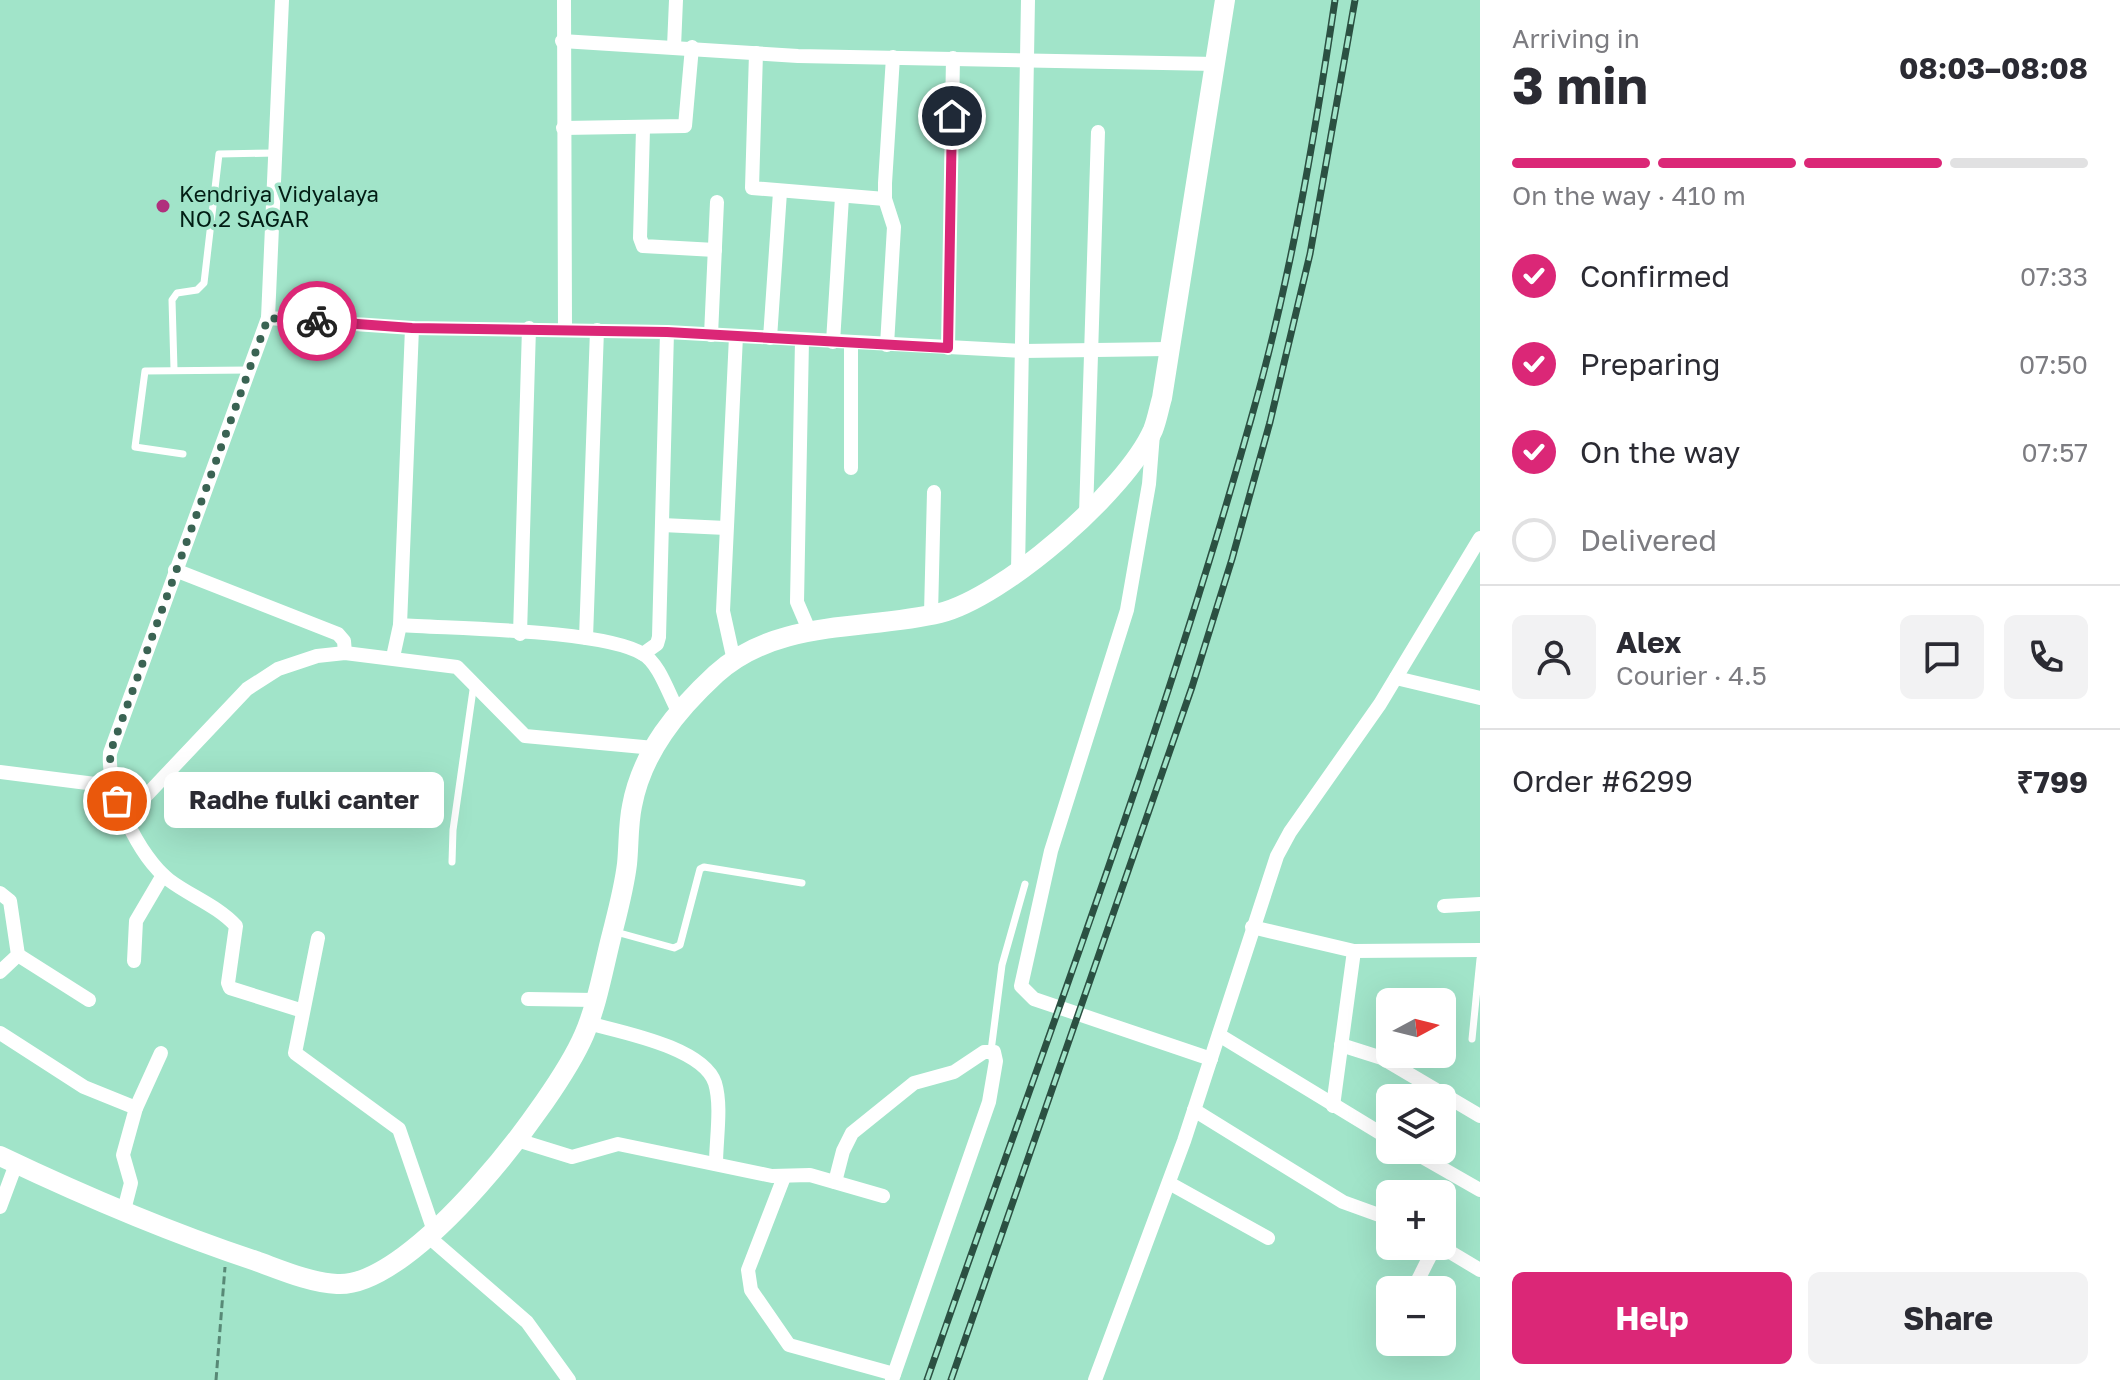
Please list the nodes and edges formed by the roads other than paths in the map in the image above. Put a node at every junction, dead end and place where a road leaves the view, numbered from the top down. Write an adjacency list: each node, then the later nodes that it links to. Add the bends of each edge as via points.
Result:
1 (282, 0): 17 (street)
2 (564, 0): 6 (street)
3 (676, 0): 7 (street)
4 (1028, 0): 12 (street)
5 (1225, 0): 13 (main road)
6 (562, 41): 7 (street); 14 (street)
7 (674, 47): 8 (street)
8 (692, 47): 9 (street); 15 (street, via 688,122 679,128)
9 (756, 53): 10 (street); 18 (street, via 752,188)
10 (893, 57): 11 (street); 20 (street)
11 (953, 58): 12 (street); 36 (street)
12 (1026, 60): 13 (street); 39 (street)
13 (1216, 64): 37 (main road)
14 (563, 128): 15 (street); 26 (street)
15 (643, 129): 22 (street, via 643,246)
16 (1098, 132): 38 (street)
17 (275, 153): 23 (street); 40 (lane, via 219,154 204,283 172,300)
18 (780, 192): 19 (street); 31 (street)
19 (842, 197): 20 (street); 33 (street)
20 (885, 199): 35 (street, via 894,227)
21 (717, 202): 22 (street)
22 (715, 250): 29 (street)
23 (268, 318): 24 (street); 41 (street)
24 (412, 328): 25 (street); 53 (street)
25 (529, 328): 26 (street); 55 (street)
26 (565, 328): 27 (street)
27 (597, 330): 28 (street); 56 (street)
28 (667, 332): 29 (street); 47 (street)
29 (711, 335): 30 (street)
30 (736, 336): 31 (street); 48 (street)
31 (770, 338): 32 (street)
32 (802, 340): 33 (street); 54 (street, via 797,602)
33 (833, 342): 34 (street)
34 (851, 343): 35 (street); 44 (street)
35 (887, 345): 36 (street)
36 (948, 348): 39 (street)
37 (1168, 349): 38 (street); 42 (main road)
38 (1091, 350): 39 (street); 46 (street)
39 (1023, 351): 51 (street)
40 (174, 369): 41 (lane); 43 (lane, via 149,369 142,375 133,442 137,449)
41 (249, 370): 50 (street)
42 (1153, 430): 46 (main road, via 1136,458); 96 (street, via 1127,610 1053,843 1021,986 1034,999)
43 (183, 454)
44 (851, 468)
45 (934, 492): 52 (street)
46 (1086, 514): 51 (main road)
47 (662, 525): 48 (street); 58 (street, via 659,637)
48 (726, 528): 60 (street, via 723,611)
49 (1480, 538): 61 (street)
50 (175, 570): 57 (street, via 338,634); 67 (street, via 110,753)
51 (1018, 571): 52 (main road, via 972,601)
52 (931, 614): 54 (main road)
53 (400, 625): 55 (street); 59 (street)
54 (809, 630): 60 (main road)
55 (520, 634): 56 (street)
56 (586, 638): 58 (street)
57 (345, 653): 59 (street); 68 (street, via 317,656 261,677)
58 (643, 654): 64 (street)
59 (393, 657): 62 (street, via 457,667)
60 (734, 661): 64 (main road)
61 (1396, 678): 63 (street); 76 (street, via 1283,842)
62 (474, 681): 65 (street, via 525,736); 69 (lane)
63 (1480, 698)
64 (678, 711): 65 (main road)
65 (654, 748): 77 (main road, via 632,805 627,865)
66 (0, 772): 67 (street)
67 (111, 786): 68 (street)
68 (125, 818): 70 (street)
69 (452, 862)
70 (163, 875): 83 (street, via 136,921); 88 (street, via 236,926 230,988)
71 (802, 883): 77 (lane, via 704,867 680,945 674,948)
72 (1025, 884): 94 (lane, via 1002,965)
73 (0, 893): 81 (street, via 10,901)
74 (1480, 904): 75 (street)
75 (1444, 906)
76 (1252, 927): 80 (street); 91 (street)
77 (613, 931): 87 (main road)
78 (318, 938): 88 (street)
79 (1480, 950): 80 (street)
80 (1354, 951): 93 (street)
81 (18, 955): 84 (street); 86 (street)
82 (1480, 959): 92 (lane)
83 (134, 961)
84 (0, 972)
85 (528, 999): 87 (street)
86 (89, 1000)
87 (595, 1000): 89 (main road)
88 (303, 1011): 114 (street, via 295,1053 399,1129)
89 (588, 1023): 102 (main road, via 551,1090); 104 (street, via 671,1047 709,1072 716,1089)
90 (0, 1033): 98 (street, via 84,1087)
91 (1219, 1035): 96 (street); 97 (street)
92 (1472, 1039)
93 (1341, 1045): 97 (street); 100 (street, via 1382,1058)
94 (991, 1051): 107 (street, via 954,1072 914,1083 852,1133); 118 (street, via 996,1061 989,1102)
95 (161, 1053): 98 (street)
96 (1205, 1058): 99 (street)
97 (1333, 1106): 101 (street)
98 (136, 1108): 112 (street, via 123,1155 131,1179)
99 (1194, 1110): 108 (street); 113 (street, via 1343,1202)
100 (1480, 1116)
101 (1376, 1131)
102 (514, 1139): 104 (street, via 572,1157 611,1144); 114 (main road)
103 (8, 1160): 111 (street); 112 (main road)
104 (716, 1164): 106 (street)
105 (1434, 1164): 109 (street)
106 (784, 1177): 107 (street, via 810,1175); 118 (street, via 748,1270 751,1290 789,1345)
107 (835, 1182): 110 (street)
108 (1169, 1183): 115 (street); 120 (street)
109 (1480, 1190)
110 (883, 1196)
111 (0, 1207)
112 (124, 1210): 114 (main road, via 179,1235 339,1285 385,1270)
113 (1376, 1214)
114 (432, 1236): 119 (street, via 527,1322)
115 (1268, 1238)
116 (1456, 1257): 117 (street)
117 (1480, 1270)
118 (893, 1377)
119 (569, 1380)
120 (1095, 1380)

